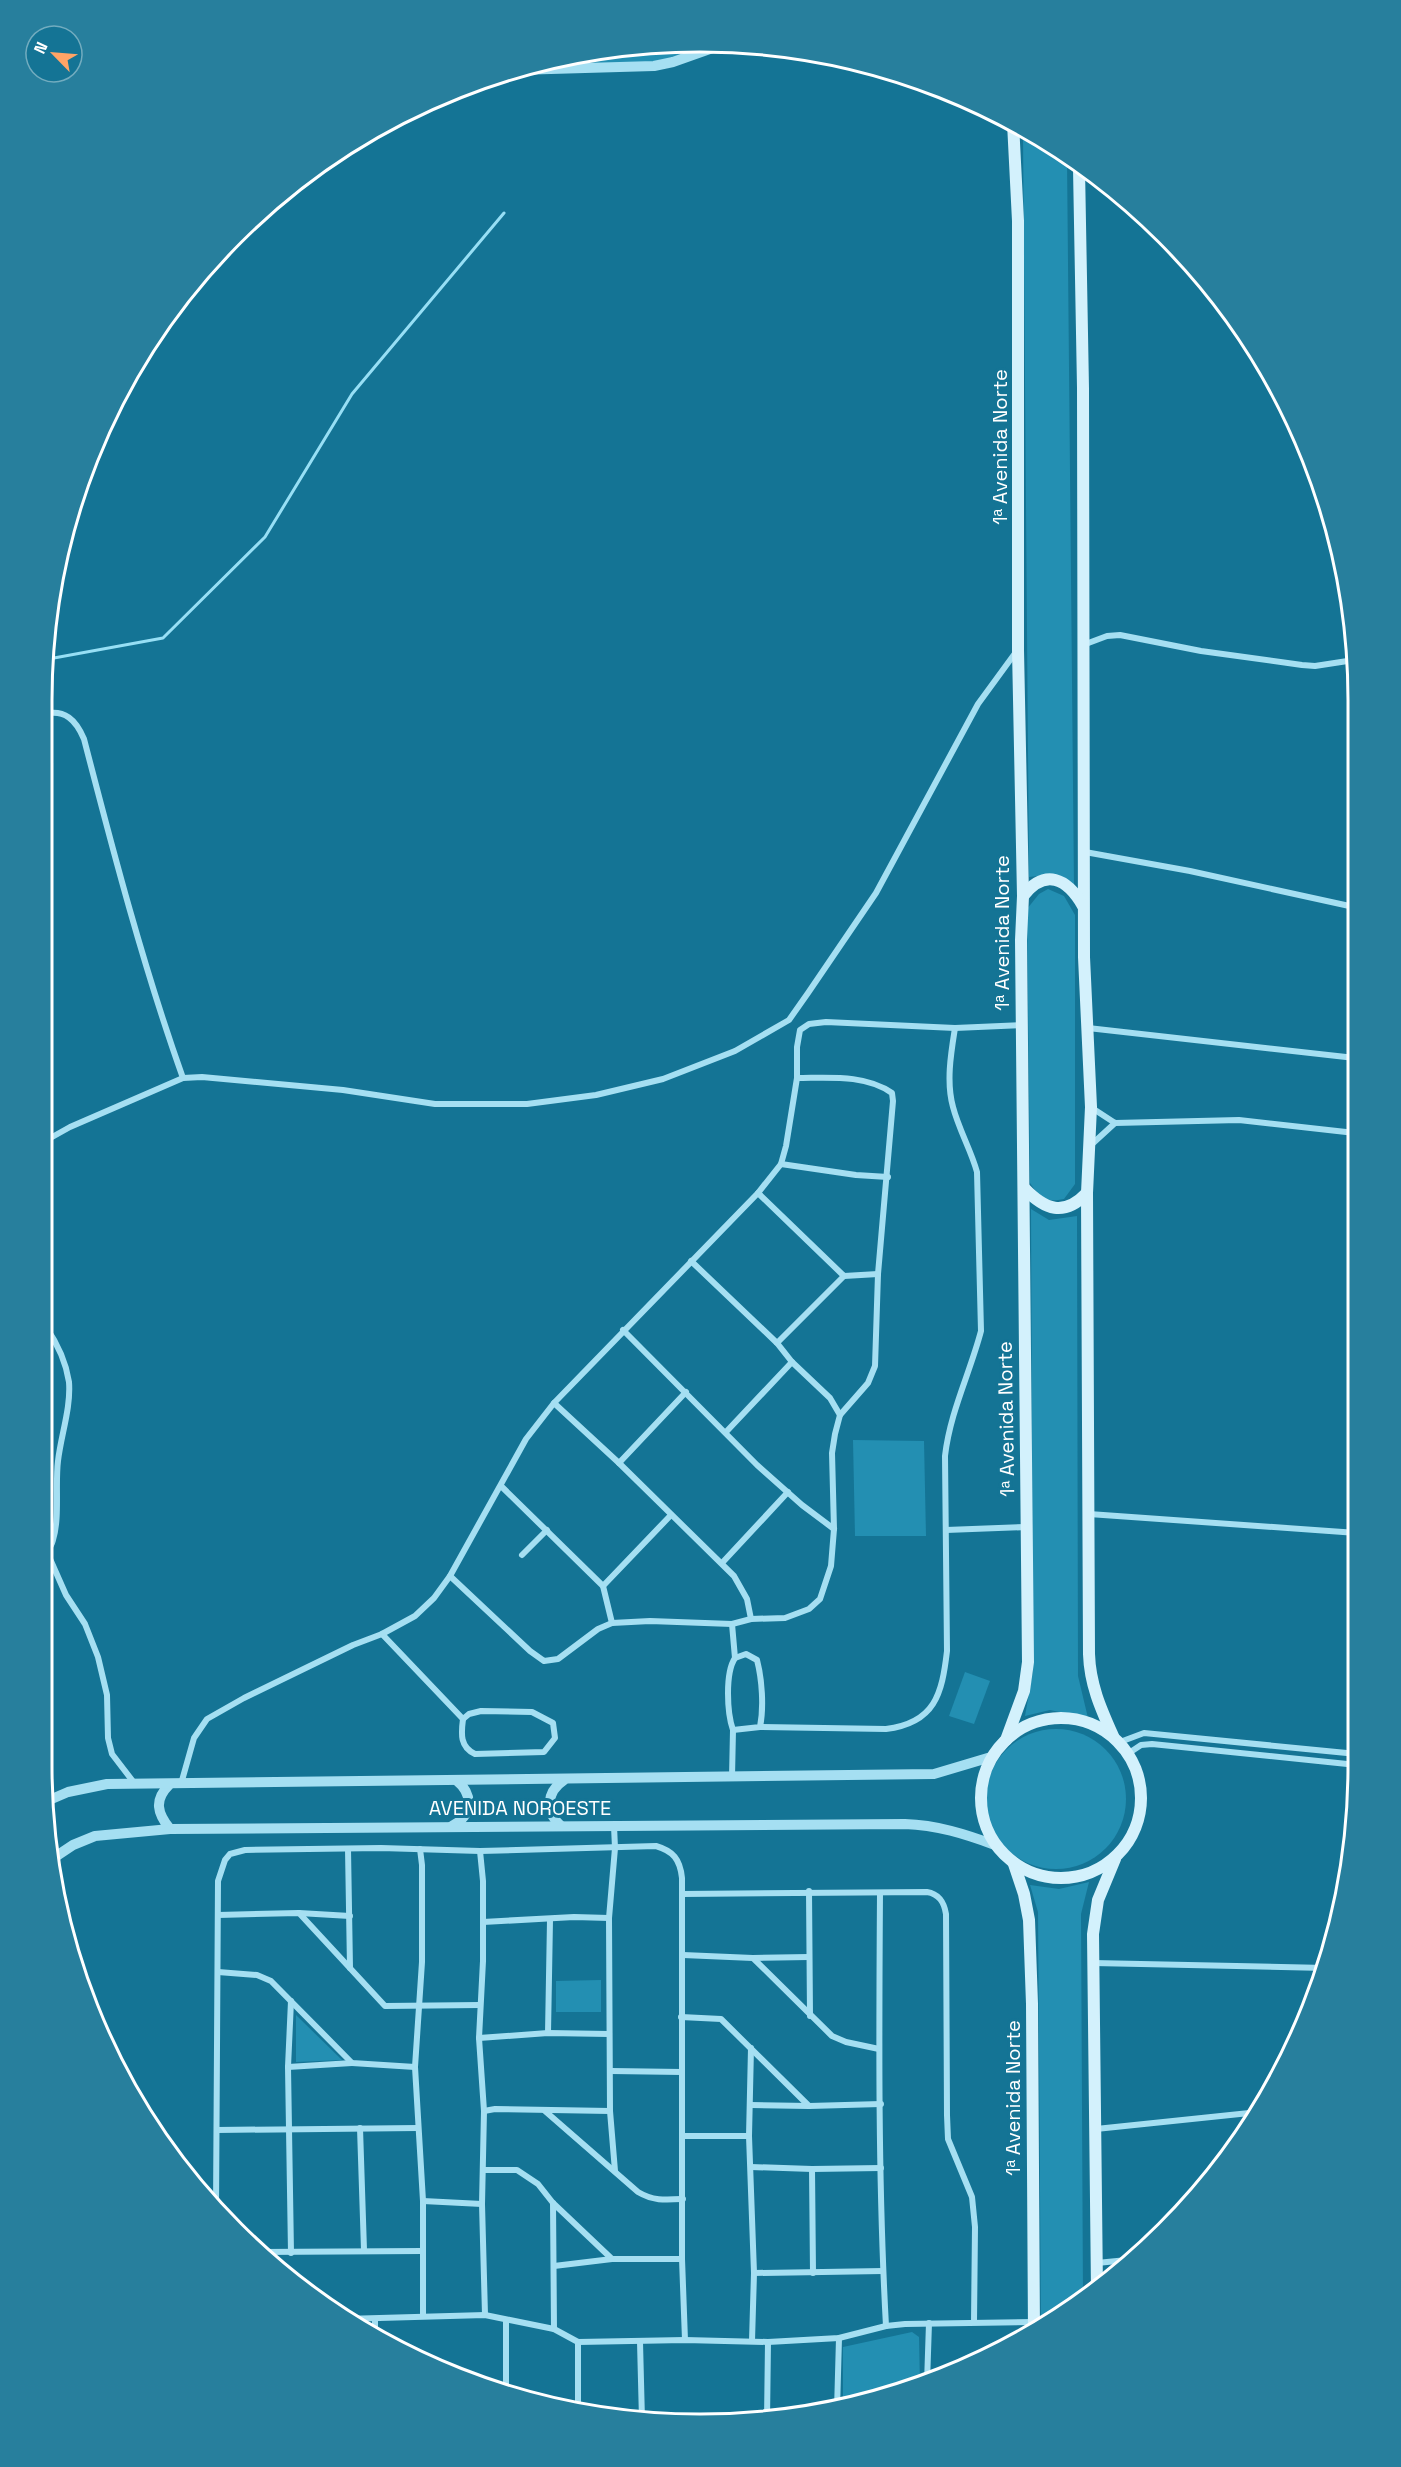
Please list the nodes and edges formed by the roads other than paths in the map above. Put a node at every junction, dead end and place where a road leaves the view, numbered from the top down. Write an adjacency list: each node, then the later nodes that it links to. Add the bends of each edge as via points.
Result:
1 (692, 52): 2 (street, via 654,66)
2 (559, 69)
3 (1014, 133): 6 (main road, 1ᵃ Avenida Norte, via 1018,221)
4 (1079, 175): 5 (main road)
5 (1082, 645): 7 (street, via 1120,635 1302,665); 9 (main road)
6 (1018, 650): 10 (main road, 1ᵃ Avenida Norte); 13 (street, via 978,704 876,892)
7 (1347, 661)
8 (52, 713): 19 (street, via 67,716 80,728 84,739)
9 (1085, 852): 11 (street); 12 (main road)
10 (1023, 896): 12 (main road, via 1033,884 1053,879 1073,889); 14 (main road, 1ᵃ Avenida Norte)
11 (1348, 906)
12 (1084, 907): 16 (main road)
13 (789, 1020): 17 (street); 19 (street, via 735,1051 663,1079 596,1095 527,1104 435,1104 343,1090)
14 (1022, 1025): 15 (street); 28 (main road, 1ᵃ Avenida Norte)
15 (955, 1028): 17 (street, via 826,1022 809,1024); 50 (street, via 950,1090 957,1121 977,1172 981,1331 948,1430)
16 (1088, 1028): 18 (street); 21 (main road)
17 (800, 1030): 20 (street)
18 (1348, 1057)
19 (183, 1078): 24 (street)
20 (797, 1078): 26 (street); 27 (street, via 865,1080 891,1093)
21 (1091, 1107): 22 (street); 25 (main road)
22 (1115, 1124): 23 (street, via 1239,1120); 25 (street)
23 (1348, 1132)
24 (52, 1137)
25 (1090, 1146): 30 (main road)
26 (781, 1164): 27 (street); 29 (street)
27 (888, 1177): 32 (street)
28 (1024, 1188): 30 (main road, via 1038,1202 1055,1208 1070,1207); 47 (main road, 1ᵃ Avenida Norte)
29 (758, 1193): 31 (street); 33 (street)
30 (1087, 1193): 45 (main road)
31 (691, 1261): 34 (street); 36 (street)
32 (878, 1274): 33 (street); 40 (street, via 875,1366 868,1383)
33 (844, 1276): 36 (street)
34 (623, 1330): 38 (street); 39 (street)
35 (52, 1338): 52 (street, via 69,1383)
36 (777, 1343): 37 (street)
37 (792, 1362): 40 (street, via 830,1398); 41 (street)
38 (686, 1392): 41 (street); 42 (street)
39 (554, 1402): 42 (street); 43 (street, via 526,1439)
40 (840, 1414): 48 (street, via 832,1453)
41 (726, 1432): 44 (street)
42 (619, 1463): 46 (street)
43 (501, 1486): 49 (street); 56 (street)
44 (788, 1492): 48 (street); 55 (street)
45 (1088, 1514): 51 (street); 66 (main road, via 1090,1667 1097,1700)
46 (671, 1515): 55 (street); 57 (street)
47 (1026, 1527): 50 (street); 67 (main road, 1ᵃ Avenida Norte, via 1028,1662 1024,1691)
48 (834, 1529): 58 (street, via 831,1566 820,1599 809,1609 785,1618)
49 (548, 1530): 53 (street); 57 (street)
50 (946, 1530): 64 (street, via 947,1651 943,1682 930,1710 901,1727 886,1729)
51 (1348, 1532)
52 (52, 1543)
53 (522, 1555)
54 (52, 1563): 75 (street, via 92,1638 107,1695 112,1754)
55 (722, 1563): 58 (street, via 742,1586)
56 (450, 1576): 59 (street, via 544,1661 558,1659); 61 (street, via 415,1616)
57 (603, 1586): 59 (street)
58 (751, 1619): 60 (street)
59 (612, 1623): 60 (street)
60 (732, 1624): 62 (street)
61 (382, 1634): 63 (street); 76 (street, via 207,1719)
62 (735, 1658): 64 (street, via 746,1654 757,1660); 65 (street, via 729,1684 730,1721)
63 (463, 1719): 63 (street, via 464,1744 476,1754 544,1752 555,1738 553,1723 532,1712 481,1711)
64 (760, 1727): 65 (street)
65 (734, 1730): 72 (street)
66 (1117, 1739): 67 (main road, via 1093,1723 1070,1717 1024,1726); 68 (main road); 69 (street, via 1144,1733)
67 (1006, 1740): 70 (main road)
68 (1129, 1753): 71 (street, via 1141,1745 1152,1744); 88 (main road, via 1142,1797 1139,1820 1130,1841)
69 (1348, 1753)
70 (991, 1758): 72 (street, AVENIDA NOROESTE, via 934,1774); 82 (main road, via 980,1802)
71 (1348, 1764)
72 (732, 1778): 73 (street, AVENIDA NOROESTE)
73 (564, 1780): 74 (street, AVENIDA NOROESTE); 79 (street, via 552,1791 549,1806)
74 (457, 1781): 76 (street, AVENIDA NOROESTE); 78 (street, via 469,1801 465,1816)
75 (135, 1784): 76 (street, AVENIDA NOROESTE); 77 (street, AVENIDA NOROESTE, via 87,1787)
76 (175, 1784): 81 (street, via 160,1797 158,1808)
77 (54, 1799)
78 (452, 1826): 79 (street, AVENIDA NOROESTE); 81 (street, AVENIDA NOROESTE)
79 (561, 1826): 80 (street, AVENIDA NOROESTE)
80 (614, 1826): 82 (street, AVENIDA NOROESTE, via 929,1825); 83 (street)
81 (170, 1829): 87 (street, AVENIDA NOROESTE, via 95,1836)
82 (995, 1845): 89 (main road)
83 (615, 1848): 86 (street); 91 (street, via 667,1849 679,1862); 96 (street)
84 (348, 1849): 85 (street); 94 (street, via 244,1850 230,1854 218,1881); 95 (street)
85 (420, 1849): 86 (street); 107 (street)
86 (480, 1851): 98 (street)
87 (59, 1855)
88 (1115, 1858): 89 (main road, via 1092,1873 1065,1879 1038,1876); 102 (main road, via 1098,1900)
89 (1014, 1864): 164 (main road, 1ᵃ Avenida Norte, via 1029,1920)
90 (809, 1891): 91 (street); 92 (street); 100 (street)
91 (682, 1893): 99 (street)
92 (880, 1893): 115 (street); 163 (street, via 933,1893 945,1908 948,2139 972,2198)
93 (299, 1913): 94 (street); 95 (street); 103 (street)
94 (218, 1915): 105 (street)
95 (350, 1916): 103 (street)
96 (609, 1918): 97 (street); 112 (street)
97 (550, 1920): 98 (street); 111 (street)
98 (483, 1922): 108 (street)
99 (683, 1955): 101 (street); 110 (street)
100 (809, 1957): 101 (street); 109 (street)
101 (753, 1958): 109 (street)
102 (1093, 1963): 104 (street); 130 (main road)
103 (350, 1968): 107 (street, via 384,2006)
104 (1316, 1968)
105 (218, 1972): 106 (street, via 257,1975 271,1981); 131 (street)
106 (291, 2001): 116 (street); 117 (street)
107 (420, 2005): 108 (street); 118 (street)
108 (480, 2005): 113 (street)
109 (810, 2016): 115 (street, via 838,2040)
110 (681, 2017): 114 (street, via 722,2019); 120 (street)
111 (548, 2033): 112 (street); 113 (street)
112 (609, 2034): 119 (street)
113 (479, 2037): 124 (street)
114 (751, 2048): 122 (street); 123 (street)
115 (879, 2049): 121 (street)
116 (352, 2063): 117 (street); 118 (street)
117 (288, 2067): 132 (street)
118 (415, 2067): 129 (street)
119 (611, 2071): 120 (street); 126 (street)
120 (682, 2072): 133 (street)
121 (881, 2104): 123 (street); 136 (street)
122 (751, 2105): 123 (street); 134 (street)
123 (809, 2106)
124 (484, 2111): 125 (street); 138 (street)
125 (545, 2111): 126 (street); 139 (street)
126 (610, 2111): 139 (street)
127 (1248, 2113): 130 (street)
128 (360, 2128): 129 (street); 132 (street); 145 (street)
129 (418, 2128): 142 (street)
130 (1095, 2129): 152 (main road)
131 (217, 2130): 132 (street); 140 (street)
132 (289, 2130): 148 (street)
133 (683, 2136): 134 (street); 141 (street)
134 (749, 2136): 135 (street)
135 (751, 2167): 137 (street); 155 (street)
136 (881, 2168): 137 (street); 154 (street)
137 (812, 2169): 156 (street)
138 (483, 2170): 143 (street, via 517,2170 538,2184); 144 (street)
139 (615, 2171): 141 (street, via 648,2198)
140 (216, 2197)
141 (683, 2199): 150 (street)
142 (423, 2201): 144 (street); 146 (street)
143 (553, 2203): 149 (street); 153 (street)
144 (482, 2204): 158 (street)
145 (364, 2250): 146 (street); 148 (street)
146 (422, 2251): 159 (street)
147 (271, 2252): 148 (street)
148 (291, 2253)
149 (612, 2259): 150 (street); 153 (street)
150 (682, 2259): 171 (street)
151 (1120, 2261): 152 (street)
152 (1097, 2263): 157 (main road)
153 (554, 2266): 169 (street)
154 (883, 2271): 156 (street); 166 (street)
155 (754, 2273): 156 (street); 172 (street)
156 (813, 2273)
157 (1097, 2279)
158 (485, 2315): 159 (street); 162 (street)
159 (423, 2316): 161 (street)
160 (362, 2319): 161 (street)
161 (375, 2319): 167 (street)
162 (506, 2320): 169 (street); 177 (street)
163 (974, 2322): 165 (street); 168 (street)
164 (1034, 2322)
165 (929, 2323): 166 (street); 176 (street)
166 (886, 2326): 170 (street)
167 (375, 2327)
168 (1025, 2327)
169 (554, 2329): 173 (street)
170 (839, 2338): 175 (street); 178 (street)
171 (685, 2340): 172 (street); 174 (street)
172 (752, 2341): 175 (street)
173 (578, 2342): 174 (street); 179 (street)
174 (640, 2342): 180 (street)
175 (768, 2342): 181 (street)
176 (927, 2373)
177 (506, 2384)
178 (837, 2399)
179 (578, 2403)
180 (642, 2411)
181 (767, 2411)

